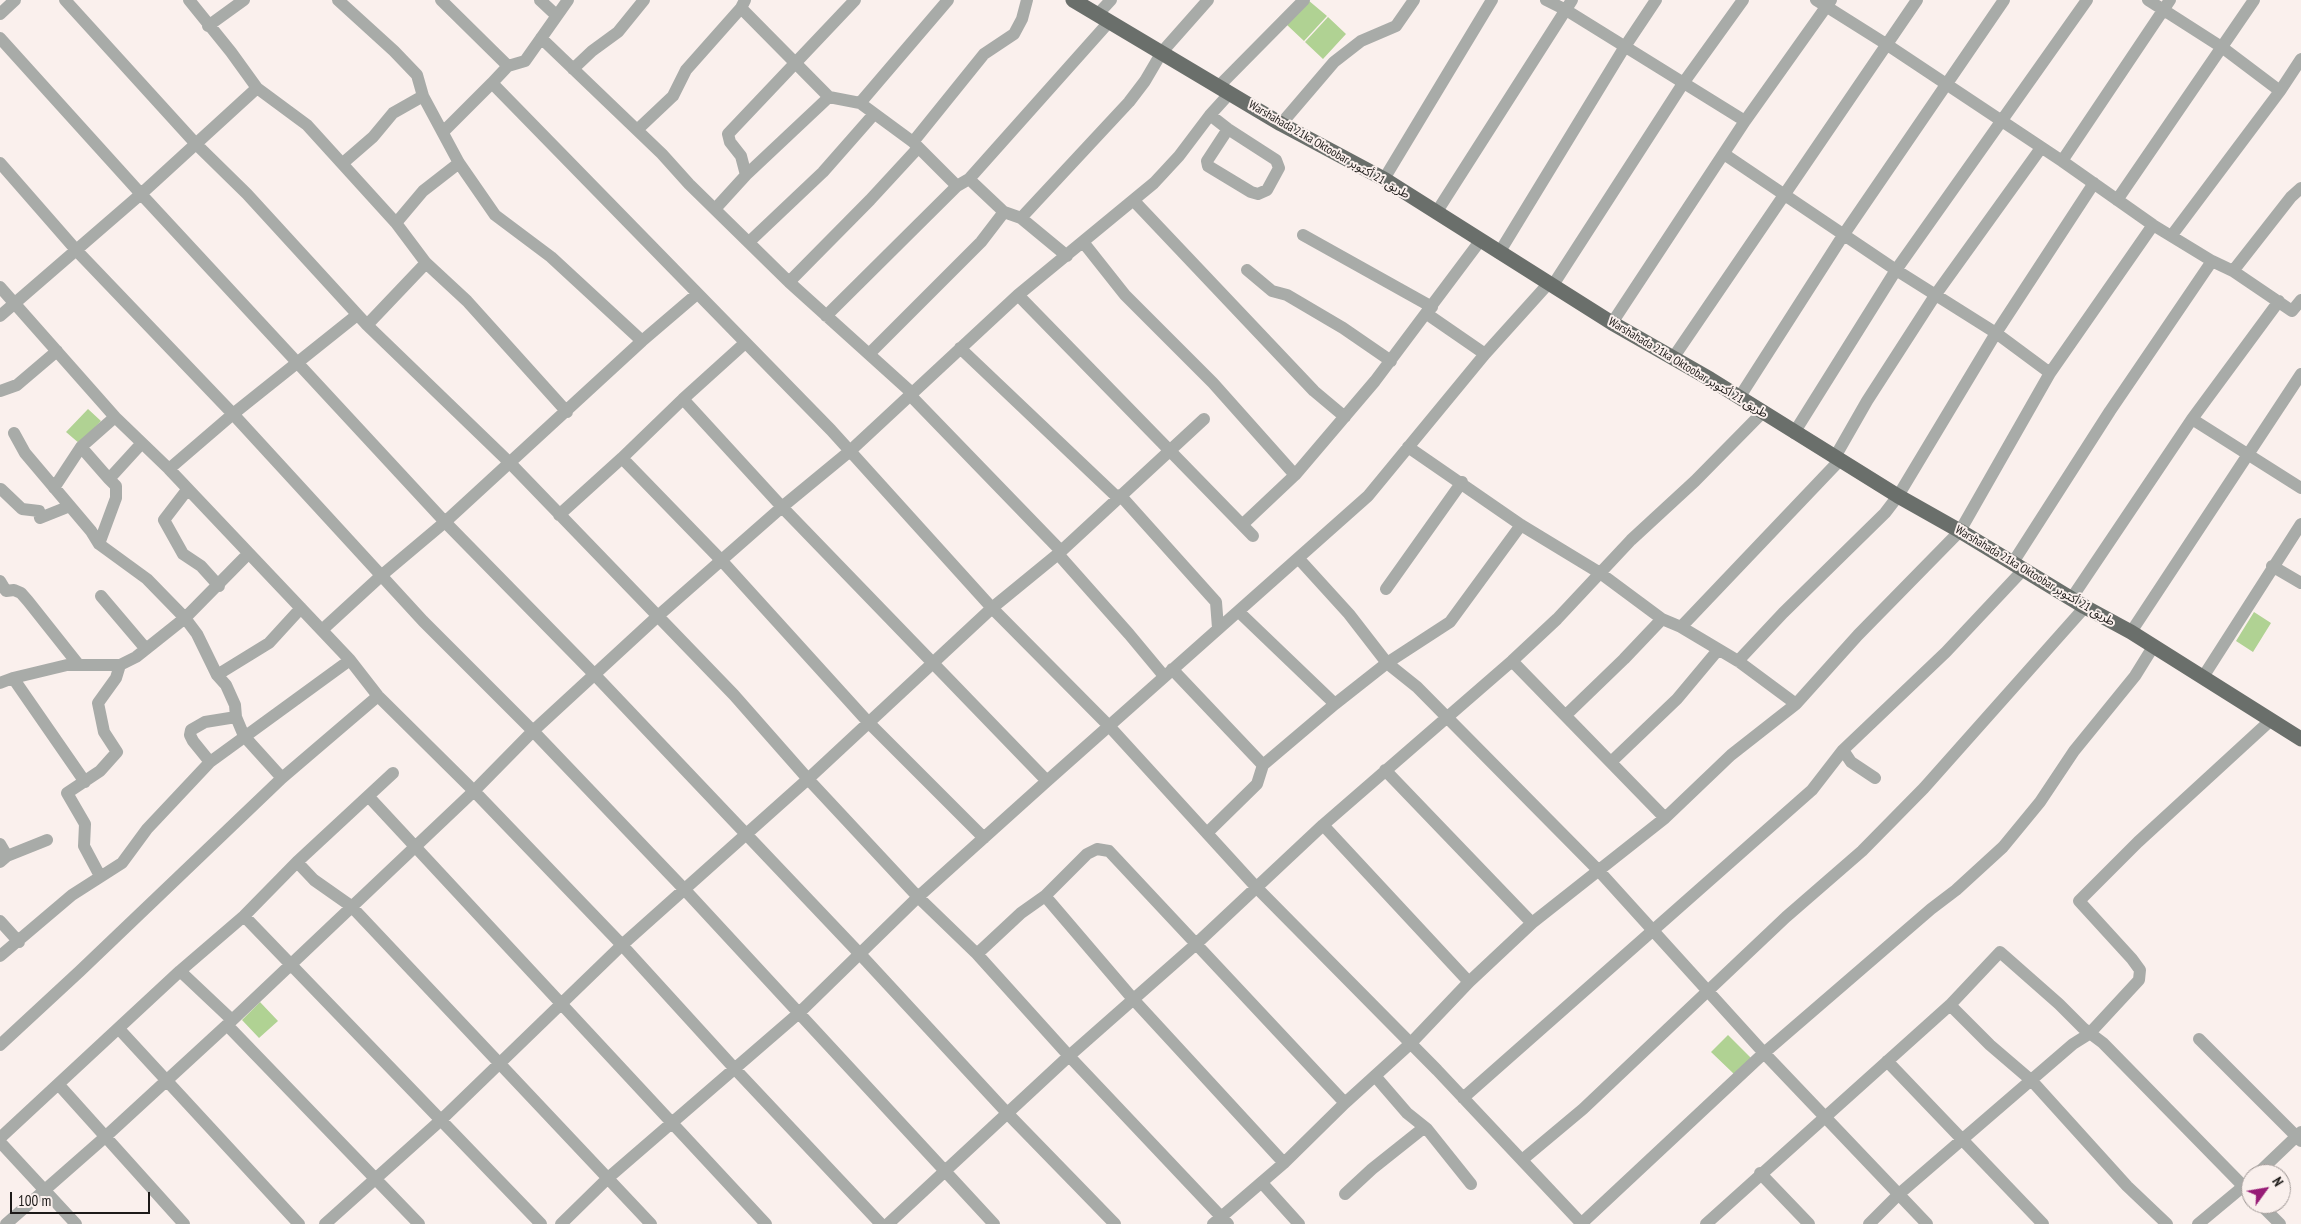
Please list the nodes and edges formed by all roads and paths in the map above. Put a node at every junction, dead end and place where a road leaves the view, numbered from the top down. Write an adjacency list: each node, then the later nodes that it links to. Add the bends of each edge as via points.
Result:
1 (15, 0): 31 (street)
2 (65, 0): 62 (street)
3 (189, 0): 34 (street)
4 (244, 0): 34 (street)
5 (338, 0): 51 (street, via 411,66)
6 (440, 0): 43 (street)
7 (540, 0): 32 (street)
8 (568, 0): 32 (street)
9 (644, 0): 44 (street, via 618,32)
10 (855, 0): 42 (street)
11 (948, 0): 53 (street)
12 (1027, 0): 63 (street, via 1014,34 984,54)
13 (1073, 0): 33 (main road, Warshahada 21ka Oktoobar طريق 21 أكتوبر)
14 (1112, 0): 33 (street)
15 (1208, 0): 40 (street)
16 (1304, 0): 49 (street)
17 (1414, 0): 58 (street, via 1396,26 1361,41 1334,62)
18 (1492, 0): 72 (street)
19 (1546, 0): 29 (street)
20 (1656, 0): 38 (street)
21 (1743, 0): 45 (street)
22 (1917, 0): 37 (street)
23 (2004, 0): 47 (street)
24 (2087, 0): 57 (street)
25 (2148, 0): 30 (street)
26 (2254, 0): 39 (street)
27 (1825, 3): 37 (street); 56 (street)
28 (743, 4): 42 (street); 60 (street, via 686,70 673,96)
29 (1569, 5): 38 (street); 82 (street)
30 (2167, 5): 39 (street); 66 (street)
31 (0, 14)
32 (556, 16): 36 (street)
33 (1104, 18): 40 (main road, Warshahada 21ka Oktoobar طريق 21 أكتوبر); 71 (street)
34 (208, 26): 48 (street)
35 (0, 38): 76 (street)
36 (541, 38): 43 (street, via 524,61); 44 (street)
37 (1886, 44): 47 (street); 77 (street)
38 (1624, 48): 45 (street); 93 (street)
39 (2222, 48): 50 (street); 78 (street)
40 (1162, 52): 49 (main road, Warshahada 21ka Oktoobar طريق 21 أكتوبر); 83 (street, via 1129,102)
41 (2301, 59): 50 (street)
42 (795, 62): 52 (street); 70 (street, via 728,134 741,156)
43 (508, 66): 46 (street)
44 (573, 69): 60 (street)
45 (1684, 82): 56 (street); 101 (street)
46 (492, 83): 61 (street); 103 (street)
47 (1945, 83): 57 (street); 86 (street)
48 (257, 88): 62 (street); 69 (street, via 307,125)
49 (1225, 89): 55 (street); 58 (main road, Warshahada 21ka Oktoobar طريق 21 أكتوبر)
50 (2280, 90): 88 (street)
51 (423, 96): 61 (street); 69 (street, via 393,113 373,137)
52 (829, 97): 53 (street); 70 (street)
53 (860, 103): 54 (street)
54 (874, 114): 63 (street); 90 (street, via 823,172)
55 (1210, 115): 59 (street); 79 (street, via 1179,156)
56 (1745, 121): 65 (street)
57 (2001, 121): 64 (street); 98 (street)
58 (1281, 124): 72 (main road, Warshahada 21ka Oktoobar طريق 21 أكتوبر)
59 (1228, 129): 59 (street, via 1276,160 1279,168 1267,190 1258,194 1251,192 1208,166 1207,161)
60 (637, 130): 80 (street)
61 (443, 132): 67 (street)
62 (196, 144): 76 (street); 110 (street, via 248,194)
63 (916, 145): 74 (street); 100 (street, via 870,200)
64 (2041, 148): 66 (street); 104 (street)
65 (1724, 154): 77 (street); 113 (street)
66 (2062, 161): 73 (street)
67 (459, 162): 84 (street, via 423,191); 116 (street, via 495,215 551,258)
68 (0, 163): 92 (street)
69 (343, 163): 84 (street)
70 (746, 175): 80 (street)
71 (969, 179): 74 (street); 81 (street)
72 (1384, 179): 82 (main road, Warshahada 21ka Oktoobar طريق 21 أكتوبر)
73 (2094, 183): 78 (street); 115 (street)
74 (957, 186): 112 (street)
75 (2301, 188): 99 (street)
76 (141, 194): 92 (street); 124 (street)
77 (1784, 194): 86 (street); 122 (street)
78 (2117, 200): 85 (street)
79 (1134, 201): 91 (street); 135 (street, via 1314,391)
80 (715, 209): 90 (street)
81 (1004, 212): 83 (street); 120 (street, via 981,242)
82 (1436, 213): 89 (main road, Warshahada 21ka Oktoobar طريق 21 أكتوبر)
83 (1021, 218): 94 (street)
84 (396, 223): 96 (street)
85 (2153, 225): 88 (street); 125 (street)
86 (1844, 234): 98 (street); 129 (street)
87 (1303, 235): 109 (street)
88 (2172, 235): 95 (street)
89 (1480, 241): 93 (main road, Warshahada 21ka Oktoobar طريق 21 أكتوبر); 109 (street)
90 (749, 242): 100 (street)
91 (1083, 242): 94 (street); 150 (street, via 1125,295 1213,383)
92 (78, 251): 108 (street); 133 (street)
93 (1499, 254): 101 (main road, Warshahada 21ka Oktoobar طريق 21 أكتوبر)
94 (1067, 256): 105 (street)
95 (2212, 261): 99 (street); 174 (street, via 2110,411)
96 (426, 263): 114 (street); 131 (street, via 467,301)
97 (1247, 270): 123 (street, via 1272,291 1287,295)
98 (1896, 270): 104 (street); 139 (street)
99 (2233, 271): 107 (street)
100 (789, 282): 112 (street)
101 (1551, 284): 113 (main road, Warshahada 21ka Oktoobar طريق 21 أكتوبر); 121 (street)
102 (0, 287): 108 (street)
103 (697, 294): 116 (street); 117 (street)
104 (1936, 294): 115 (street); 147 (street, via 1867,401)
105 (1018, 295): 118 (street); 143 (street)
106 (2301, 300): 107 (street, via 2292,311)
107 (2279, 301): 136 (street)
108 (15, 303): 111 (street); 119 (street)
109 (1430, 311): 121 (street); 123 (street)
110 (357, 315): 114 (street); 124 (street)
111 (0, 316)
112 (826, 316): 120 (street)
113 (1612, 323): 122 (main road, Warshahada 21ka Oktoobar طريق 21 أكتوبر)
114 (368, 326): 148 (street)
115 (1996, 333): 125 (street); 158 (street)
116 (642, 341): 131 (street)
117 (744, 343): 130 (street); 144 (street)
118 (960, 348): 128 (street); 157 (street)
119 (57, 351): 127 (street, via 17,385); 134 (street)
120 (870, 353): 128 (street)
121 (1486, 354): 142 (street)
122 (1673, 358): 129 (main road, Warshahada 21ka Oktoobar طريق 21 أكتوبر)
123 (1391, 361): 135 (street)
124 (297, 362): 133 (street); 162 (street)
125 (2050, 373): 166 (street)
126 (2301, 374): 145 (street)
127 (0, 391)
128 (911, 394): 144 (street); 169 (street)
129 (1739, 398): 132 (main road, Warshahada 21ka Oktoobar طريق 21 أكتوبر)
130 (682, 399): 146 (street); 160 (street)
131 (567, 412): 148 (street)
132 (1762, 413): 139 (main road, Warshahada 21ka Oktoobar طريق 21 أكتوبر); 175 (street)
133 (233, 414): 149 (street); 176 (street)
134 (115, 417): 140 (street); 141 (street)
135 (1345, 417): 150 (street)
136 (2192, 418): 145 (street); 182 (street)
137 (1204, 419): 143 (street)
138 (14, 433): 153 (street, via 24,453)
139 (1794, 433): 147 (main road, Warshahada 21ka Oktoobar طريق 21 أكتوبر)
140 (141, 444): 149 (street); 151 (street)
141 (81, 447): 151 (street); 153 (street)
142 (1408, 447): 152 (street); 171 (street, via 1368,496)
143 (1171, 450): 157 (street); 164 (street)
144 (850, 451): 160 (street); 185 (street)
145 (2248, 456): 154 (street); 193 (street)
146 (622, 458): 161 (street); 172 (street)
147 (1838, 459): 158 (main road, Warshahada 21ka Oktoobar طريق 21 أكتوبر); 191 (street)
148 (510, 463): 161 (street); 162 (street)
149 (169, 469): 156 (street)
150 (1296, 475): 164 (street)
151 (110, 479): 168 (street, via 116,486 116,498)
152 (1462, 482): 165 (street); 180 (street)
153 (54, 488): 159 (street)
154 (2301, 488)
155 (1, 489): 159 (street, via 22,509 39,511 40,518)
156 (186, 490): 170 (street); 178 (street, via 164,520 184,554)
157 (1119, 496): 169 (street); 190 (street, via 1216,602)
158 (1898, 496): 166 (main road, Warshahada 21ka Oktoobar طريق 21 أكتوبر); 199 (street, via 1886,513)
159 (70, 506): 168 (street)
160 (782, 507): 172 (street); 202 (street)
161 (559, 515): 187 (street)
162 (446, 522): 176 (street); 205 (street)
163 (2301, 524): 173 (street)
164 (1242, 525): 167 (street)
165 (1521, 525): 175 (street); 200 (street, via 1450,622)
166 (1960, 531): 174 (main road, Warshahada 21ka Oktoobar طريق 21 أكتوبر); 212 (street)
167 (1253, 536)
168 (99, 544): 188 (street, via 147,579)
169 (1060, 552): 185 (street); 204 (street, via 1129,634)
170 (248, 554): 178 (street); 184 (street)
171 (1299, 558): 186 (street); 200 (street)
172 (722, 561): 187 (street); 217 (street)
173 (2272, 566): 177 (street); 207 (street)
174 (2018, 567): 182 (main road, Warshahada 21ka Oktoobar طريق 21 أكتوبر); 222 (street, via 1946,652)
175 (1600, 573): 189 (street); 198 (street, via 1558,619)
176 (382, 575): 192 (street); 219 (street, via 423,621)
177 (2301, 583)
178 (219, 586): 188 (street)
179 (2, 589): 201 (street, via 14,590 25,597)
180 (1386, 589)
181 (101, 596): 195 (street)
182 (2072, 599): 183 (main road, Warshahada 21ka Oktoobar طريق 21 أكتوبر)
183 (2085, 607): 193 (main road, Warshahada 21ka Oktoobar طريق 21 أكتوبر); 265 (street, via 1924,788 1862,851 1799,904)
184 (301, 608): 192 (street); 206 (street, via 269,643)
185 (992, 608): 202 (street); 218 (street)
186 (1239, 612): 190 (street); 211 (street)
187 (658, 615): 205 (street); 230 (street)
188 (185, 618): 195 (street); 206 (street)
189 (1662, 618): 191 (street); 213 (street)
190 (1218, 628): 204 (street)
191 (1681, 628): 196 (street)
192 (322, 630): 197 (street)
193 (2131, 632): 194 (main road, Warshahada 21ka Oktoobar طريق 21 أكتوبر)
194 (2154, 647): 207 (main road, Warshahada 21ka Oktoobar طريق 21 أكتوبر); 276 (street, via 2003,847)
195 (146, 650): 203 (street)
196 (1718, 650): 199 (street); 224 (street, via 1677,699)
197 (350, 660): 210 (street); 220 (street)
198 (1512, 661): 213 (street); 214 (street)
199 (1738, 661): 212 (street)
200 (1387, 663): 211 (street); 214 (street)
201 (78, 664): 203 (street); 208 (street)
202 (933, 664): 217 (street); 231 (street)
203 (120, 665): 232 (street, via 116,678 98,703 104,732 117,752 100,772)
204 (1168, 673): 218 (street); 225 (street)
205 (594, 674): 219 (street); 238 (street)
206 (218, 675): 215 (street, via 235,705)
207 (2203, 677): 216 (main road, Warshahada 21ka Oktoobar طريق 21 أكتوبر)
208 (13, 678): 209 (street); 232 (street)
209 (0, 683)
210 (378, 696): 228 (street); 233 (street)
211 (1335, 704): 225 (street)
212 (1796, 704): 235 (street, via 1731,755)
213 (1566, 715): 224 (street)
214 (1447, 716): 226 (street); 245 (street)
215 (236, 717): 220 (street); 223 (street, via 205,722 191,730 193,741)
216 (2271, 720): 221 (main road, Warshahada 21ka Oktoobar طريق 21 أكتوبر); 272 (street, via 2079,901 2132,958 2140,974 2134,986)
217 (868, 722): 230 (street); 239 (street)
218 (1109, 726): 231 (street); 237 (street)
219 (533, 731): 233 (street); 248 (street)
220 (244, 736): 223 (street); 228 (street)
221 (2301, 739)
222 (1843, 750): 229 (street, via 1851,762); 255 (street, via 1812,790)
223 (210, 762): 246 (street, via 146,829 122,863)
224 (1611, 762): 235 (street)
225 (1263, 765): 237 (street, via 1256,784)
226 (1385, 770): 236 (street); 254 (street)
227 (393, 773): 234 (street)
228 (282, 778): 275 (street)
229 (1875, 778)
230 (808, 779): 238 (street); 250 (street)
231 (1047, 781): 239 (street)
232 (86, 782): 246 (street, via 67,793 85,824 84,846)
233 (474, 791): 242 (street); 257 (street)
234 (369, 797): 242 (street); 244 (street)
235 (1665, 818): 245 (street)
236 (1323, 825): 247 (street); 264 (street)
237 (1207, 833): 247 (street)
238 (746, 835): 248 (street); 259 (street)
239 (984, 838): 250 (street)
240 (47, 840): 243 (street)
241 (0, 844): 243 (street)
242 (415, 846): 251 (street); 267 (street)
243 (3, 859)
244 (297, 862): 251 (street, via 314,880); 252 (street)
245 (1599, 871): 254 (street); 255 (street)
246 (100, 876): 256 (street, via 72,895)
247 (1256, 888): 258 (street); 274 (street)
248 (686, 890): 257 (street); 269 (street)
249 (1045, 896): 258 (street, via 1087,854 1097,849 1109,851); 260 (street, via 1021,913); 266 (street)
250 (918, 897): 259 (street); 260 (street)
251 (351, 906): 262 (street); 279 (street)
252 (244, 916): 262 (street); 263 (street)
253 (0, 922): 256 (street)
254 (1532, 924): 264 (street)
255 (1653, 930): 265 (street); 285 (street)
256 (20, 942): 261 (street)
257 (622, 945): 267 (street); 280 (street)
258 (1196, 945): 266 (street); 286 (street)
259 (859, 953): 269 (street); 287 (street)
260 (977, 954): 277 (street)
261 (0, 956)
262 (291, 964): 270 (street); 289 (street)
263 (180, 971): 270 (street); 271 (street)
264 (1469, 982): 274 (street)
265 (1708, 992): 276 (street); 296 (street, via 1583,1109)
266 (1133, 999): 277 (street); 297 (street)
267 (560, 1004): 279 (street); 290 (street)
268 (1950, 1005): 272 (street, via 2000,952); 278 (street); 283 (street)
269 (799, 1013): 280 (street); 299 (street)
270 (229, 1023): 282 (street); 301 (street)
271 (119, 1029): 282 (street); 284 (street)
272 (2089, 1034): 283 (street); 303 (street)
273 (2199, 1038): 292 (street)
274 (1410, 1044): 281 (street); 285 (street)
275 (0, 1045)
276 (1764, 1053): 288 (street); 327 (street)
277 (1069, 1056): 287 (street); 311 (street)
278 (1888, 1061): 288 (street); 295 (street)
279 (498, 1064): 289 (street); 302 (street)
280 (735, 1070): 290 (street); 322 (street)
281 (1376, 1076): 286 (street); 291 (street, via 1407,1113)
282 (168, 1080): 293 (street); 315 (street)
283 (2032, 1081): 295 (street); 333 (street, via 2127,1186)
284 (59, 1085): 293 (street); 294 (street)
285 (1463, 1098): 296 (street)
286 (1345, 1103): 297 (street)
287 (1008, 1114): 299 (street); 325 (street)
288 (1824, 1116): 300 (street); 309 (street)
289 (441, 1120): 301 (street); 318 (street)
290 (672, 1123): 302 (street); 321 (street)
291 (1426, 1129): 305 (street); 308 (street, via 1372,1169)
292 (2299, 1137): 298 (street)
293 (104, 1138): 306 (street); 314 (street)
294 (0, 1140): 306 (street)
295 (1964, 1140): 309 (street); 332 (street)
296 (1522, 1160): 327 (street)
297 (1284, 1163): 304 (street)
298 (2268, 1164)
299 (944, 1172): 323 (street); 324 (street)
300 (1760, 1173): 328 (street); 329 (street)
301 (376, 1178): 316 (street); 317 (street)
302 (608, 1178): 319 (street); 320 (street)
303 (2241, 1179)
304 (1262, 1183): 311 (street); 326 (street)
305 (1471, 1184)
306 (44, 1189): 312 (street); 313 (street)
307 (2241, 1193): 334 (street)
308 (1345, 1194)
309 (1899, 1194): 330 (street); 331 (street)
310 (2270, 1214): 335 (street)
311 (1221, 1222)
312 (6, 1224)
313 (76, 1224)
314 (184, 1224)
315 (299, 1224)
316 (325, 1224)
317 (419, 1224)
318 (541, 1224)
319 (561, 1224)
320 (651, 1224)
321 (766, 1224)
322 (881, 1224)
323 (888, 1224)
324 (994, 1224)
325 (1115, 1224)
326 (1300, 1224)
327 (1581, 1224)
328 (1706, 1224)
329 (1809, 1224)
330 (1869, 1224)
331 (1927, 1224)
332 (2043, 1224)
333 (2167, 1224)
334 (2198, 1224)
335 (2280, 1224)

